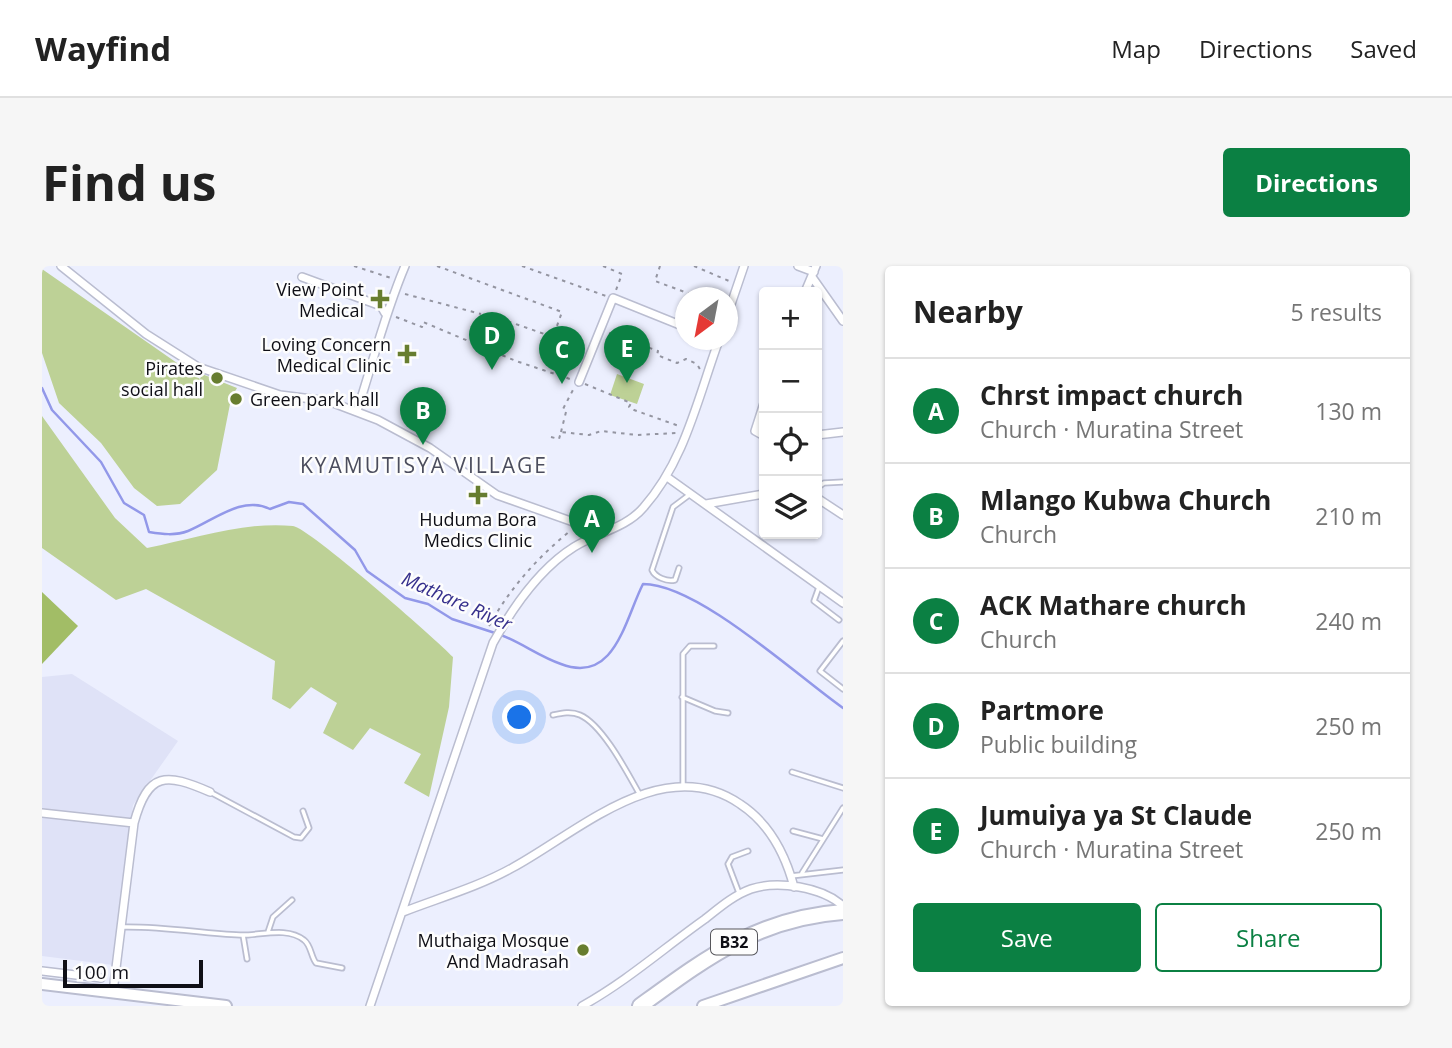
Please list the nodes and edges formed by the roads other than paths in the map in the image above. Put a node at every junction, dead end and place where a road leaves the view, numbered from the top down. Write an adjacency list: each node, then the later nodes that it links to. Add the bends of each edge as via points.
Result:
1 (61, 266): 13 (street, via 136,327 198,367 280,395 328,401)
2 (405, 266): 8 (street)
3 (744, 266): 7 (street)
4 (798, 266): 5 (street)
5 (814, 272): 9 (street)
6 (302, 277): 8 (street, via 381,306)
7 (738, 287)
8 (385, 313): 13 (street, via 384,330)
9 (843, 321)
10 (675, 323): 12 (street, via 613,298)
11 (715, 350): 16 (street, via 684,442)
12 (579, 382)
13 (357, 411): 24 (street, via 430,448 497,495 579,524)
14 (843, 432): 15 (street)
15 (822, 434)
16 (667, 477): 19 (street); 24 (street, via 631,519)
17 (843, 482): 18 (lane)
18 (822, 484)
19 (691, 494): 22 (street); 25 (lane, via 673,507 652,570 670,581 675,580)
20 (759, 495): 22 (street)
21 (822, 501): 23 (street)
22 (706, 504): 26 (street)
23 (843, 515)
24 (591, 537): 54 (street, via 547,569 493,643)
25 (679, 568)
26 (820, 586): 27 (street); 28 (lane, via 813,600)
27 (843, 603)
28 (839, 621)
29 (843, 641): 31 (lane, via 820,671)
30 (714, 646): 32 (lane, via 685,648)
31 (843, 689)
32 (682, 697): 33 (lane); 36 (lane)
33 (728, 713)
34 (553, 715): 39 (lane, via 573,713 587,719)
35 (792, 772): 37 (lane)
36 (683, 787): 39 (street); 49 (street, via 721,793 749,810 769,832)
37 (843, 788)
38 (210, 792): 41 (lane, via 294,837 300,838 309,828); 43 (street, via 179,779 159,782 142,798)
39 (640, 796): 54 (street, via 513,868)
40 (843, 808): 45 (lane)
41 (303, 811)
42 (42, 813): 43 (street)
43 (134, 823): 56 (street)
44 (793, 831): 45 (lane)
45 (823, 839): 48 (lane)
46 (748, 851): 51 (lane, via 732,857 728,864)
47 (843, 870): 48 (lane)
48 (802, 873): 49 (lane)
49 (791, 876): 50 (street)
50 (794, 887): 51 (street, via 760,887); 53 (street, via 827,896)
51 (740, 895): 68 (street)
52 (292, 900): 57 (lane, via 272,917)
53 (843, 906)
54 (403, 912): 67 (street)
55 (843, 912): 69 (highway, B32, via 762,928 706,958)
56 (122, 927): 58 (lane, via 160,926); 65 (street)
57 (268, 932): 58 (lane); 61 (lane, via 303,939 316,963)
58 (243, 935): 60 (lane)
59 (843, 958): 70 (main road)
60 (247, 959)
61 (342, 968)
62 (42, 971): 63 (street)
63 (101, 978)
64 (42, 984): 65 (main road)
65 (113, 992): 66 (main road)
66 (226, 1006)
67 (370, 1006)
68 (582, 1006)
69 (640, 1006)
70 (703, 1006)

